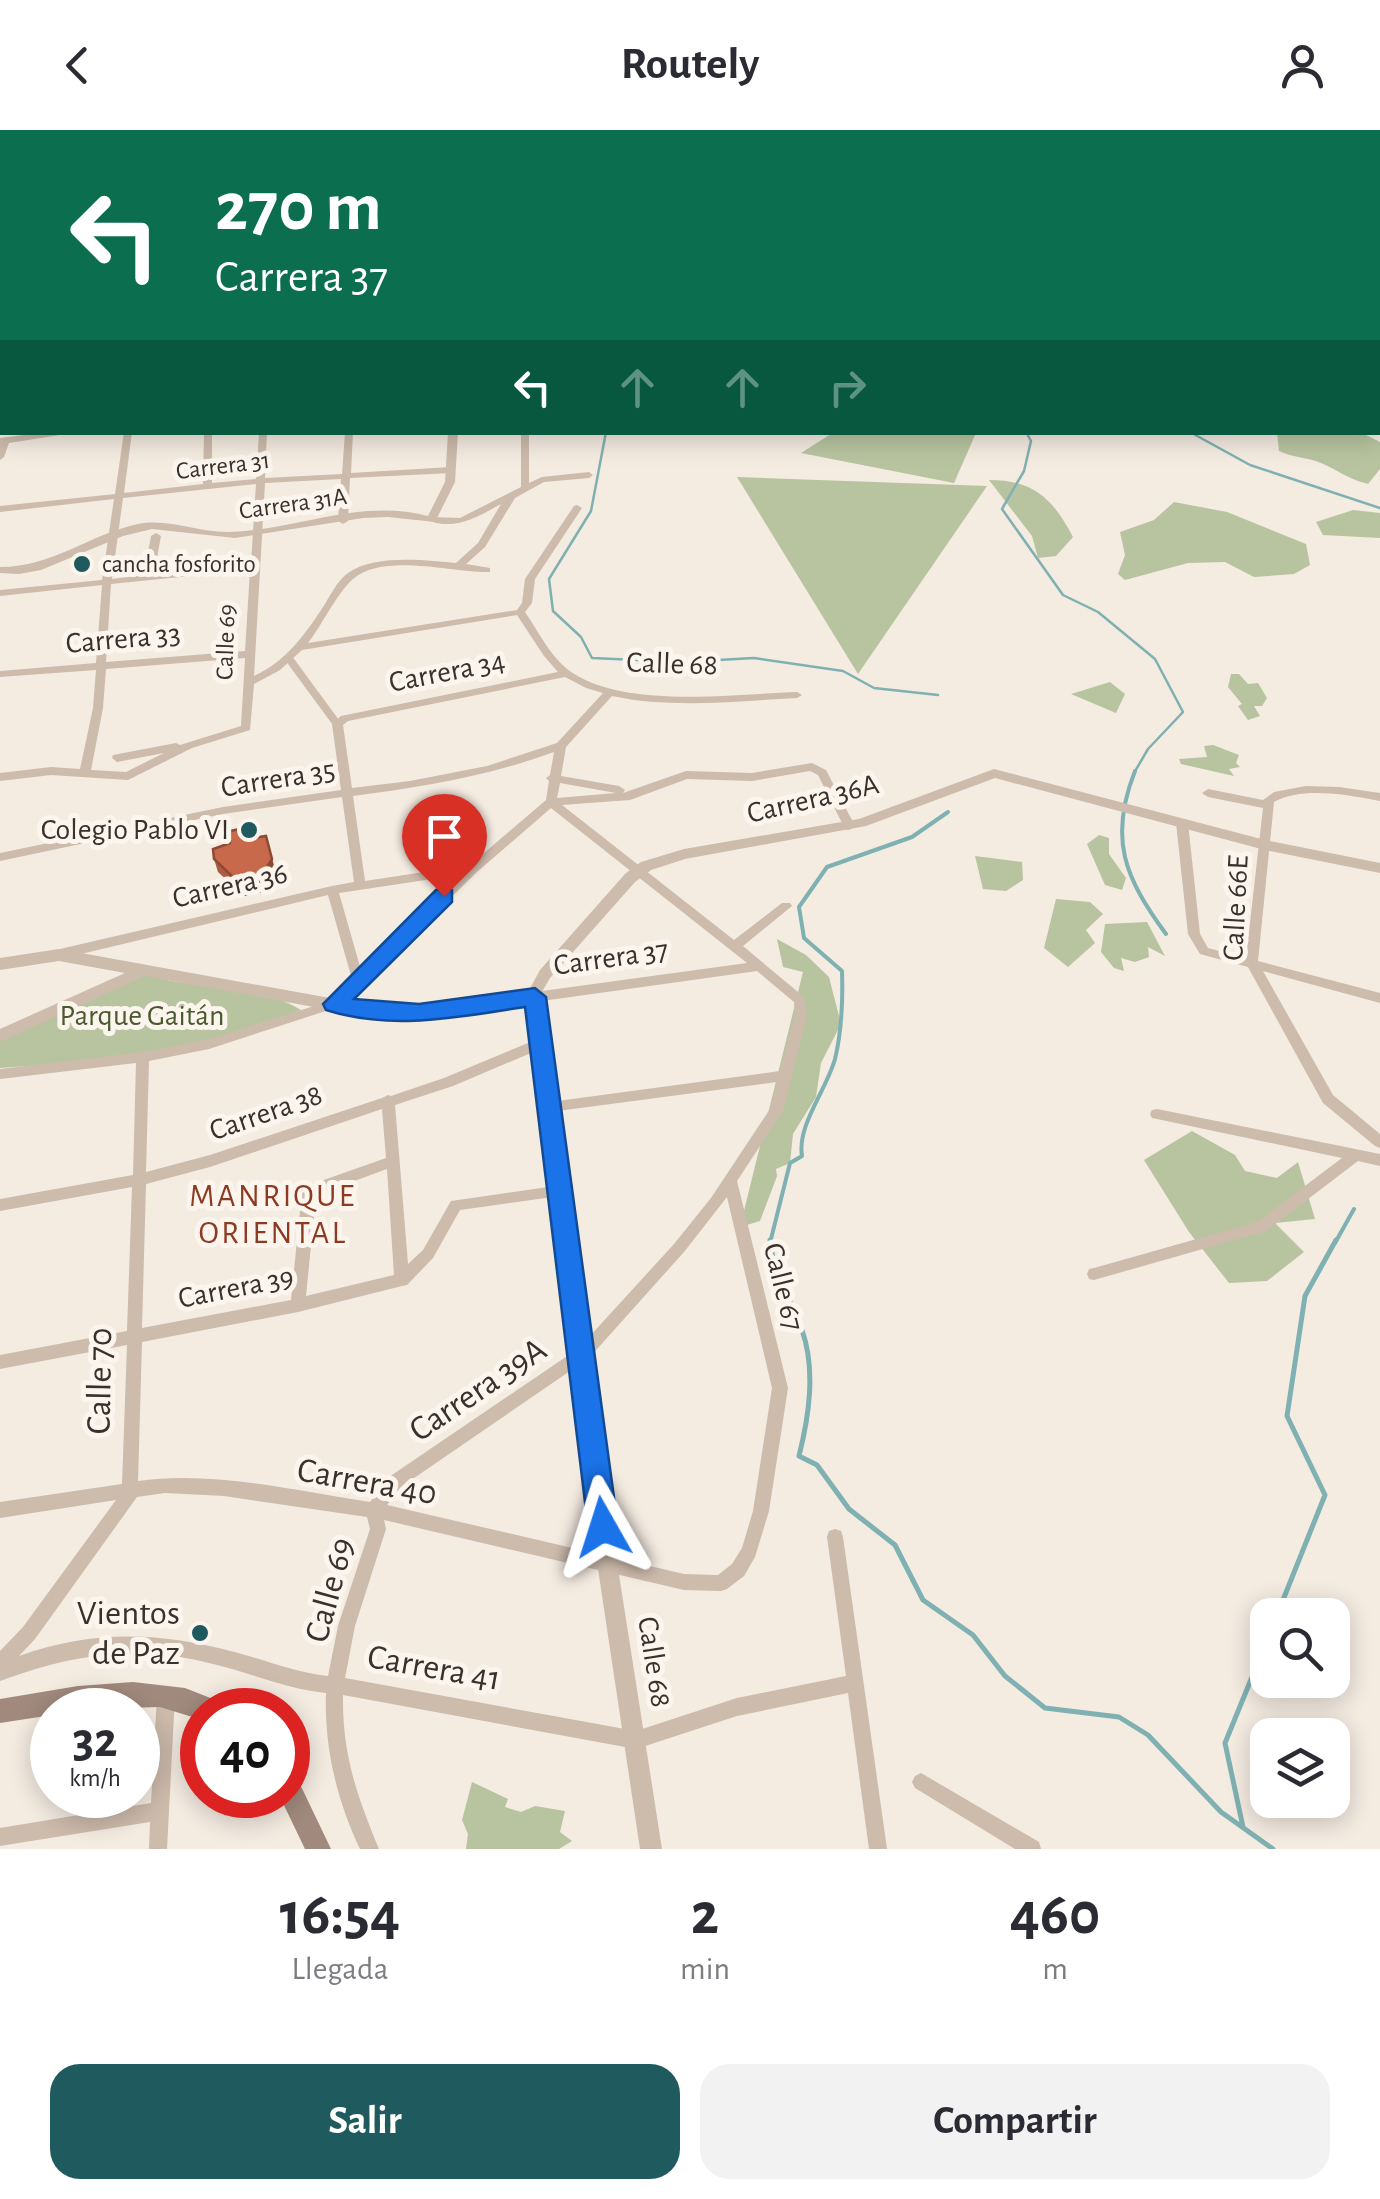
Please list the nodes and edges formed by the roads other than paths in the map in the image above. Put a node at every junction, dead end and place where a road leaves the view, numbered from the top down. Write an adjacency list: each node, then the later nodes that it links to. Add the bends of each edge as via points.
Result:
1 (51, 435): 8 (street)
2 (128, 435): 17 (street)
3 (208, 435): 15 (street)
4 (263, 435): 13 (street, Calle 69)
5 (349, 435): 12 (street)
6 (453, 435): 10 (street)
7 (525, 435): 14 (street)
8 (2, 441): 9 (street)
9 (0, 457)
10 (451, 470): 12 (street, Carrera 31); 20 (street)
11 (590, 475): 14 (street, Carrera 31A)
12 (347, 476): 13 (street, Carrera 31); 21 (street)
13 (258, 481): 15 (street, Carrera 31); 22 (street, Calle 69)
14 (525, 487): 16 (street, Carrera 31A)
15 (207, 488): 17 (street, Carrera 31)
16 (512, 494): 20 (street, Carrera 31A, via 462,521); 25 (street, via 482,545)
17 (118, 500): 19 (street, Carrera 31); 23 (street)
18 (577, 508): 32 (street, via 530,579)
19 (0, 509)
20 (431, 520): 21 (street, Carrera 31A, via 395,511)
21 (343, 521): 22 (street, Carrera 31A)
22 (255, 532): 23 (street, Carrera 31A, via 224,536 166,523); 26 (street, Calle 69)
23 (114, 535): 27 (street, Carrera 31A, via 44,568); 30 (street)
24 (156, 536): 29 (street)
25 (459, 565): 28 (street); 33 (street, via 410,563 356,572)
26 (253, 567): 29 (street); 34 (street, Calle 69)
27 (0, 570)
28 (487, 570)
29 (149, 576): 30 (street)
30 (107, 579): 31 (street); 36 (street)
31 (0, 594)
32 (520, 612): 33 (street); 38 (street)
33 (304, 646): 35 (street)
34 (249, 654): 36 (street, Carrera 33); 39 (street, Calle 69)
35 (290, 660): 39 (street); 42 (street)
36 (98, 666): 37 (street, Carrera 33); 47 (street, via 98,708)
37 (0, 674)
38 (566, 674): 40 (street, Calle 68); 42 (street, Carrera 34)
39 (250, 682): 43 (street, Calle 69, via 248,725)
40 (611, 692): 41 (street, Calle 68, via 643,698); 44 (street)
41 (797, 694)
42 (338, 723): 50 (street)
43 (188, 745): 45 (street); 47 (street, via 128,776)
44 (561, 746): 49 (street); 50 (street, Carrera 35, via 512,764)
45 (117, 758)
46 (681, 770): 49 (street, via 624,790)
47 (85, 772): 48 (street)
48 (0, 777)
49 (552, 778): 53 (street)
50 (344, 793): 58 (street, Carrera 35); 62 (street)
51 (1208, 793): 54 (street)
52 (1380, 796): 54 (street, via 1284,793)
53 (551, 802): 56 (street, via 630,796 686,775 752,776 812,767 822,772); 60 (street); 61 (street)
54 (1268, 805): 57 (street, Calle 66E)
55 (1182, 823): 56 (street, Carrera 36A, via 994,773); 57 (street); 67 (street, via 1197,943 1218,957)
56 (850, 826): 61 (street, Carrera 36A, via 692,852)
57 (1265, 845): 59 (street); 67 (street, Calle 66E)
58 (0, 857)
59 (1380, 868)
60 (473, 869): 62 (street, Carrera 36); 71 (street)
61 (640, 870): 65 (street); 72 (street, via 550,967)
62 (360, 885): 63 (street, Carrera 36)
63 (332, 890): 66 (street, Carrera 36); 71 (street)
64 (786, 906): 65 (street)
65 (736, 945): 69 (street)
66 (60, 954): 68 (street, Carrera 36); 70 (street)
67 (1252, 963): 73 (street); 83 (street, Calle 66E, via 1328,1099)
68 (0, 964)
69 (760, 966): 72 (street, Carrera 37); 79 (street, via 803,1006)
70 (140, 972): 74 (street); 75 (street)
71 (357, 978): 74 (street)
72 (535, 997): 74 (street, Carrera 37, via 419,1013); 76 (street, Calle 68)
73 (1380, 998)
74 (334, 1004): 77 (street, Carrera 37, via 209,1044)
75 (0, 1036)
76 (540, 1043): 80 (street, Carrera 38); 81 (street, Calle 68)
77 (143, 1057): 78 (street, Carrera 37); 88 (street, Calle 70)
78 (0, 1074)
79 (786, 1076): 81 (street); 87 (street, via 767,1128)
80 (388, 1100): 86 (street); 88 (street, Carrera 38)
81 (550, 1107): 89 (street, Calle 68)
82 (1157, 1114): 84 (street)
83 (1380, 1142)
84 (1356, 1155): 85 (street); 91 (street, via 1261,1227)
85 (1380, 1160)
86 (394, 1161): 92 (street); 93 (street, via 310,1191)
87 (730, 1179): 95 (street, Carrera 39A); 102 (street, Calle 67, via 780,1388 761,1512 738,1570)
88 (138, 1180): 90 (street, Carrera 38); 94 (street, Calle 70)
89 (562, 1191): 92 (street, via 456,1205 428,1254); 95 (street, Calle 68)
90 (0, 1205)
91 (1094, 1274)
92 (402, 1280): 93 (street, Carrera 39)
93 (298, 1305): 94 (street, Carrera 39)
94 (133, 1336): 96 (street, Carrera 39); 97 (street, Calle 70)
95 (584, 1353): 99 (street, Carrera 39A, via 395,1482); 101 (street, Calle 68)
96 (0, 1362)
97 (130, 1494): 98 (street, Carrera 40); 99 (street, Carrera 40, via 195,1486); 103 (street)
98 (0, 1510)
99 (374, 1510): 101 (street, Carrera 40); 106 (street, Calle 69, via 378,1529)
100 (835, 1537): 105 (street)
101 (607, 1562): 102 (street, Carrera 40, via 684,1582); 110 (street, Calle 68)
102 (720, 1583)
103 (0, 1664)
104 (0, 1672): 106 (street, Carrera 41, via 122,1641 185,1647 306,1684)
105 (856, 1682): 110 (street, Carrera 41, via 736,1707); 121 (street)
106 (335, 1685): 110 (street, Carrera 41); 119 (street, Calle 69, via 352,1805)
107 (166, 1696): 108 (main road); 109 (main road); 112 (street)
108 (180, 1701)
109 (0, 1711)
110 (636, 1740): 120 (street, Calle 68)
111 (921, 1782): 122 (street)
112 (160, 1795)
113 (116, 1818): 116 (street)
114 (159, 1818): 117 (street)
115 (303, 1818): 118 (main road)
116 (0, 1837)
117 (158, 1849)
118 (318, 1849)
119 (370, 1849)
120 (651, 1849)
121 (878, 1849)
122 (1032, 1849)

